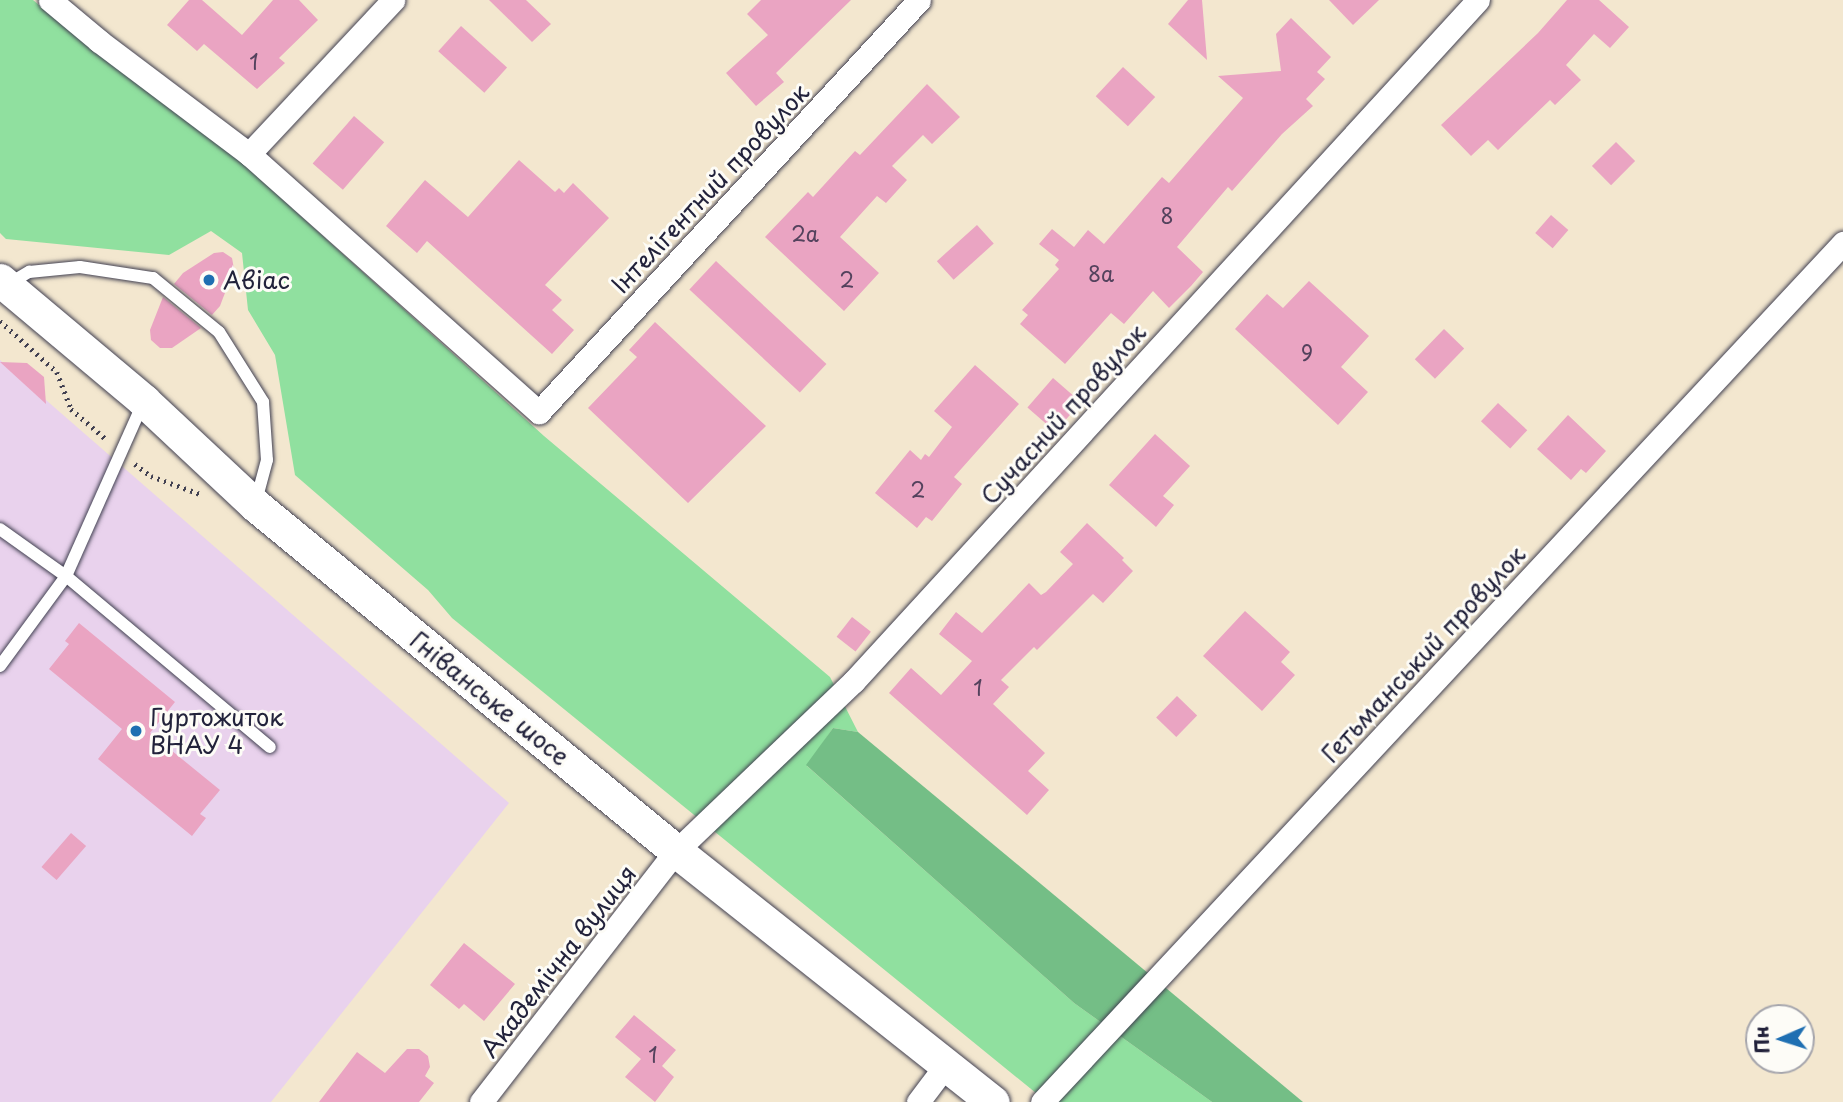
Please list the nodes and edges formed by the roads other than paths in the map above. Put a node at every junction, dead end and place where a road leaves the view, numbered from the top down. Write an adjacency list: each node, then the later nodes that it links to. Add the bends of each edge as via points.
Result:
1 (50, 0): 5 (street)
2 (393, 0): 5 (street)
3 (919, 0): 5 (street, Інтелігентний провулок, via 539,412)
4 (1478, 0): 14 (street, Сучасний провулок, via 853,682)
5 (249, 154)
6 (1843, 243): 19 (street, Гетьманський провулок)
7 (3, 283): 8 (main road, Гніванське шосе); 9 (lane, via 29,272 80,267 153,278 219,332 263,402 267,460)
8 (144, 401): 9 (main road, Гніванське шосе); 11 (lane)
9 (255, 505): 14 (main road, Гніванське шосе)
10 (0, 529): 11 (lane)
11 (66, 576): 12 (lane); 13 (lane)
12 (0, 666)
13 (270, 747)
14 (676, 852): 15 (main road, Гніванське шосе); 16 (street, Академічна вулиця)
15 (945, 1066): 17 (street); 18 (main road, Гніванське шосе)
16 (481, 1102)
17 (918, 1102)
18 (993, 1102)
19 (1042, 1102)

